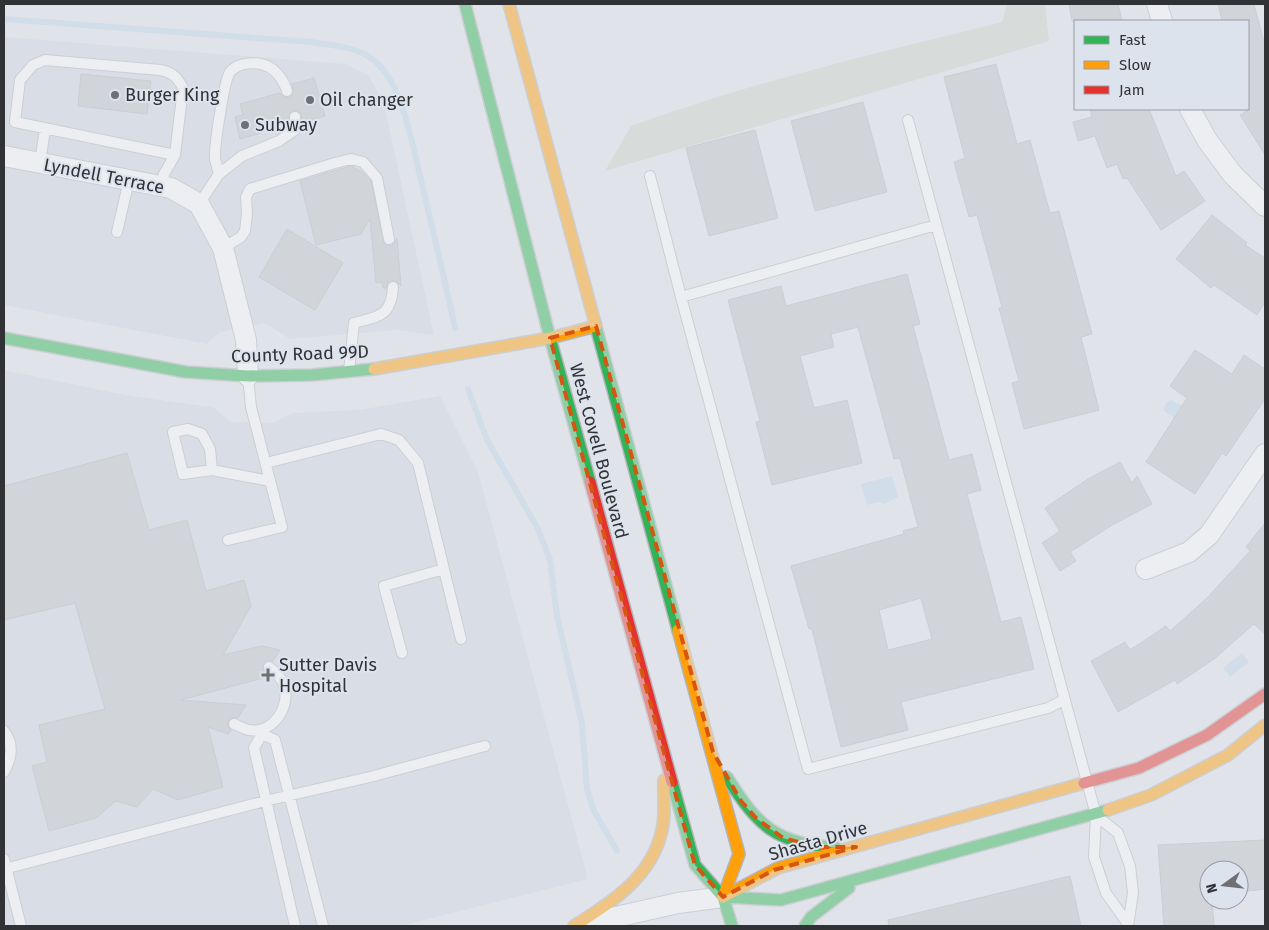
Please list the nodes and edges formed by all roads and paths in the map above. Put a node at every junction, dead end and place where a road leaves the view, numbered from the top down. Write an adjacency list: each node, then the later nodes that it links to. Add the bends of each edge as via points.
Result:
1 (465, 4): 27 (main road, West Covell Boulevard)
2 (509, 4): 25 (main road, West Covell Boulevard)
3 (1157, 4): 4 (street)
4 (1162, 20)
5 (288, 91): 13 (lane, via 270,67 240,65 230,72 225,83 215,158)
6 (1191, 110): 18 (street, via 1207,140 1233,175)
7 (295, 118): 13 (lane, via 295,130 279,141 242,156)
8 (908, 120): 19 (lane)
9 (45, 129): 10 (lane); 10 (lane, via 15,122 20,80 33,65 45,60 169,71 183,88); 12 (lane)
10 (175, 155): 16 (lane)
11 (4, 156): 12 (street, Lyndell Terrace)
12 (40, 163): 15 (street, Lyndell Terrace)
13 (220, 174): 17 (lane)
14 (650, 176): 24 (lane)
15 (129, 180): 16 (street, Lyndell Terrace); 20 (lane)
16 (161, 186): 17 (street, Lyndell Terrace)
17 (199, 204): 22 (street)
18 (1265, 206)
19 (936, 225): 24 (lane); 41 (lane)
20 (117, 232)
21 (389, 239): 22 (lane, via 377,178 363,162 351,159 250,189 246,197 245,231)
22 (223, 248): 29 (street, via 246,340)
23 (393, 287): 28 (lane, via 388,310 381,316 354,323)
24 (682, 297): 41 (lane, via 808,769 1048,708)
25 (596, 326): 27 (main road, County Road 99D); 47 (main road, West Covell Boulevard)
26 (4, 338): 29 (main road, County Road 99D, via 186,372)
27 (550, 338): 28 (main road, County Road 99D, via 423,362); 48 (main road, West Covell Boulevard)
28 (348, 372): 29 (main road, County Road 99D)
29 (248, 376): 31 (lane, via 251,407)
30 (1265, 454): 36 (street, via 1209,536 1189,552)
31 (266, 463): 33 (lane); 35 (lane, via 381,434 399,440 418,463)
32 (212, 470): 32 (lane, via 210,449 202,434 188,429 173,432 183,474); 33 (lane)
33 (270, 481): 34 (lane, via 282,527)
34 (228, 540)
35 (444, 569): 37 (lane); 38 (lane, via 384,586)
36 (1146, 569)
37 (461, 639)
38 (402, 653)
39 (270, 667): 45 (lane, via 284,684 286,695 279,716)
40 (1265, 694): 50 (main road, Shasta Drive, via 1207,735 1140,768)
41 (1064, 700): 50 (lane)
42 (234, 724): 45 (lane)
43 (1265, 725): 53 (main road, via 1228,755 1151,795)
44 (4, 731): 49 (lane, via 12,753)
45 (262, 731): 51 (lane, via 275,740); 52 (lane, via 254,748)
46 (485, 746): 51 (lane)
47 (712, 752): 54 (main road, via 741,801 756,818 783,838 817,847); 57 (main road, West Covell Boulevard, via 739,854)
48 (666, 759): 57 (main road, West Covell Boulevard, via 696,865); 62 (main road, via 662,828 655,855 632,885)
49 (4, 772)
50 (1088, 783): 53 (lane); 54 (main road, Shasta Drive)
51 (290, 796): 52 (lane); 61 (lane)
52 (265, 801): 55 (lane); 60 (lane)
53 (1096, 815): 56 (main road); 58 (lane, via 1094,857 1106,893); 58 (lane, via 1118,833 1130,866 1133,893)
54 (856, 847): 57 (main road, Shasta Drive, via 774,870)
55 (4, 865): 59 (lane)
56 (859, 880): 57 (main road, via 781,900); 64 (main road)
57 (723, 897): 62 (street, via 678,903); 63 (main road, West Covell Boulevard)
58 (1128, 925)
59 (21, 926)
60 (295, 926)
61 (323, 926)
62 (575, 926)
63 (732, 926)
64 (805, 926)

